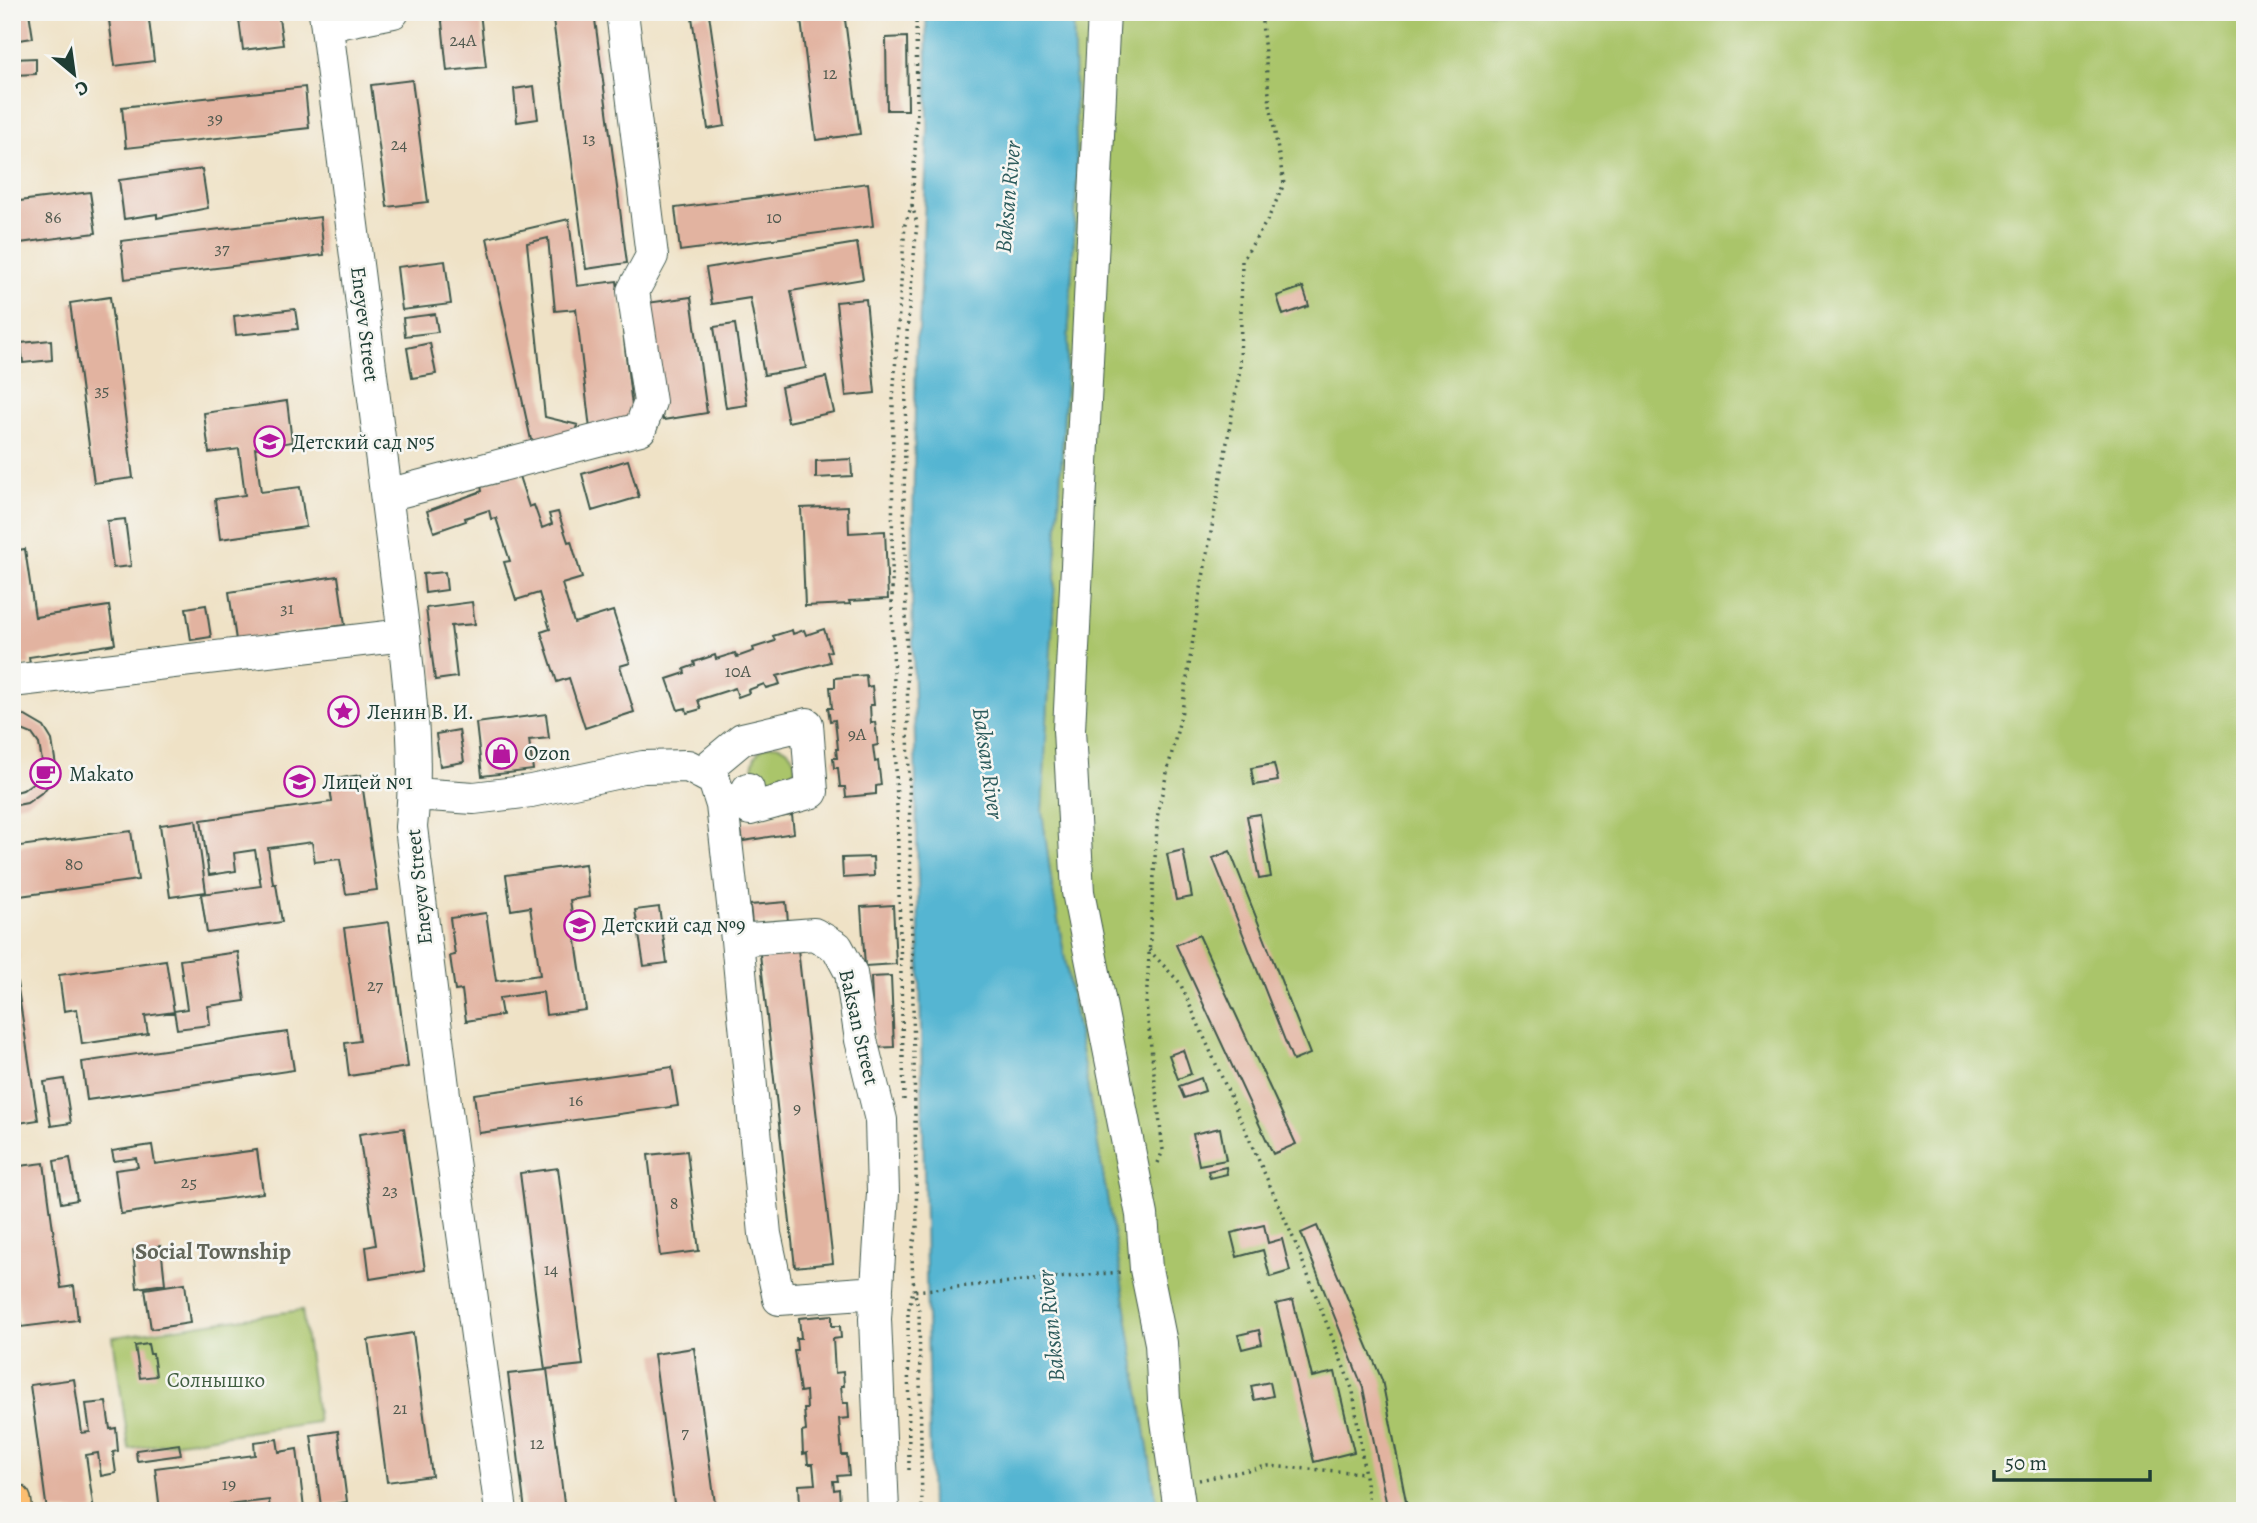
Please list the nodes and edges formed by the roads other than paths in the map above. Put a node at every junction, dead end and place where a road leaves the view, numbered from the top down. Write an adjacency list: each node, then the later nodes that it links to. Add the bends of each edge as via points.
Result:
1 (393, 12): 4 (street)
2 (622, 12): 5 (street, via 652,256 633,290 650,402 640,429)
3 (1104, 12): 13 (street, via 1069,730 1078,892 1142,1215)
4 (326, 18): 5 (street, Eneyev Street)
5 (387, 495): 6 (street, Eneyev Street)
6 (404, 635): 7 (street); 10 (street, Eneyev Street)
7 (12, 681)
8 (701, 773): 9 (street, via 742,739 807,724 812,792 750,809); 10 (street, via 688,766 643,767 544,789 474,798); 11 (street, via 713,780 722,805)
9 (748, 789)
10 (414, 794): 16 (street, Eneyev Street, via 411,827)
11 (737, 940): 12 (street, Baksan Street, via 814,934 837,947 851,974 881,1120 883,1193); 12 (street, via 765,1234 779,1299)
12 (877, 1292): 17 (street, Baksan Street)
13 (1178, 1498)
14 (12, 1502): 15 (main road)
15 (13, 1511)
16 (501, 1511)
17 (883, 1511)

